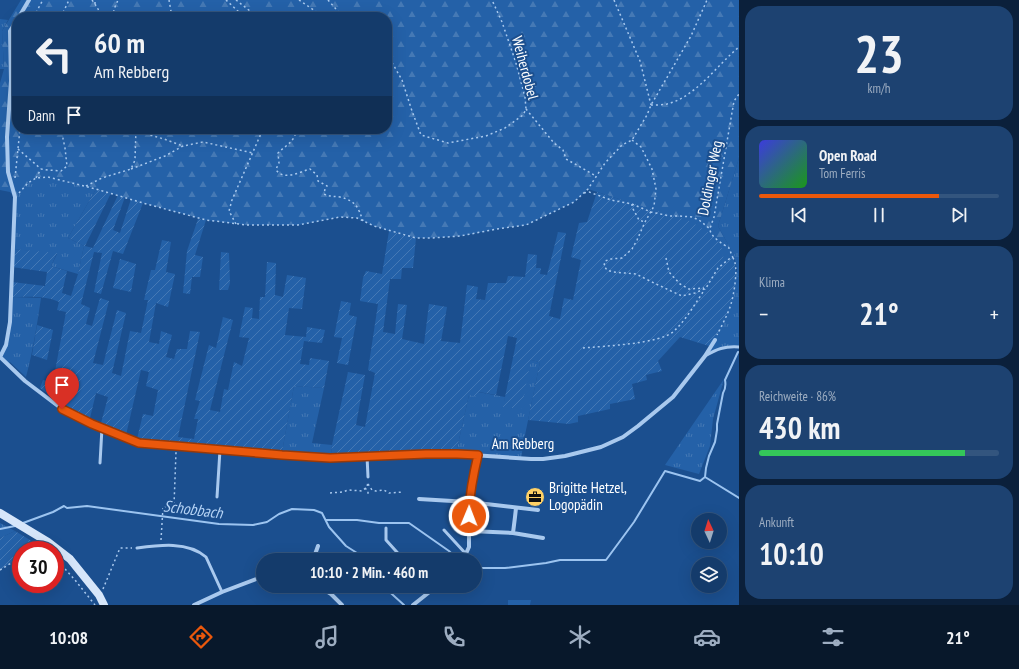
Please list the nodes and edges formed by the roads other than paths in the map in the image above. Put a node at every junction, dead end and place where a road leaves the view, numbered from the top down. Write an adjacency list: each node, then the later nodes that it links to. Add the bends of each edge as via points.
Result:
1 (29, 0): 2 (street)
2 (22, 12)
3 (12, 28): 7 (street, via 7,137 8,172 15,197 10,322 6,345)
4 (715, 340): 6 (street, Am Rebberg)
5 (739, 347): 6 (lane, via 717,349)
6 (705, 356): 10 (street, Am Rebberg, via 672,397 623,437 601,447 542,459)
7 (0, 357): 8 (street, Am Rebberg, via 25,381 62,409)
8 (102, 428): 9 (street, Am Rebberg, via 139,443); 12 (lane)
9 (220, 450): 11 (street, Am Rebberg, via 330,458); 14 (lane)
10 (478, 455): 11 (street, Am Rebberg); 16 (street)
11 (368, 456): 13 (lane)
12 (100, 463)
13 (368, 477)
14 (217, 497)
15 (418, 499): 16 (street)
16 (469, 502): 17 (street); 22 (street)
17 (516, 508): 18 (street); 23 (street)
18 (538, 510)
19 (0, 513): 35 (street, via 48,542 70,559)
20 (386, 528): 28 (lane, via 386,540)
21 (444, 530): 29 (lane)
22 (470, 531): 23 (street); 30 (street)
23 (513, 533): 24 (street)
24 (543, 538)
25 (318, 546): 27 (street)
26 (137, 548): 32 (lane, via 172,545 202,553)
27 (316, 553)
28 (398, 553)
29 (465, 553)
30 (466, 553)
31 (256, 579): 32 (street)
32 (222, 592): 36 (street)
33 (329, 593): 37 (street)
34 (429, 593): 38 (street)
35 (104, 605)
36 (194, 605)
37 (342, 605)
38 (413, 605)

